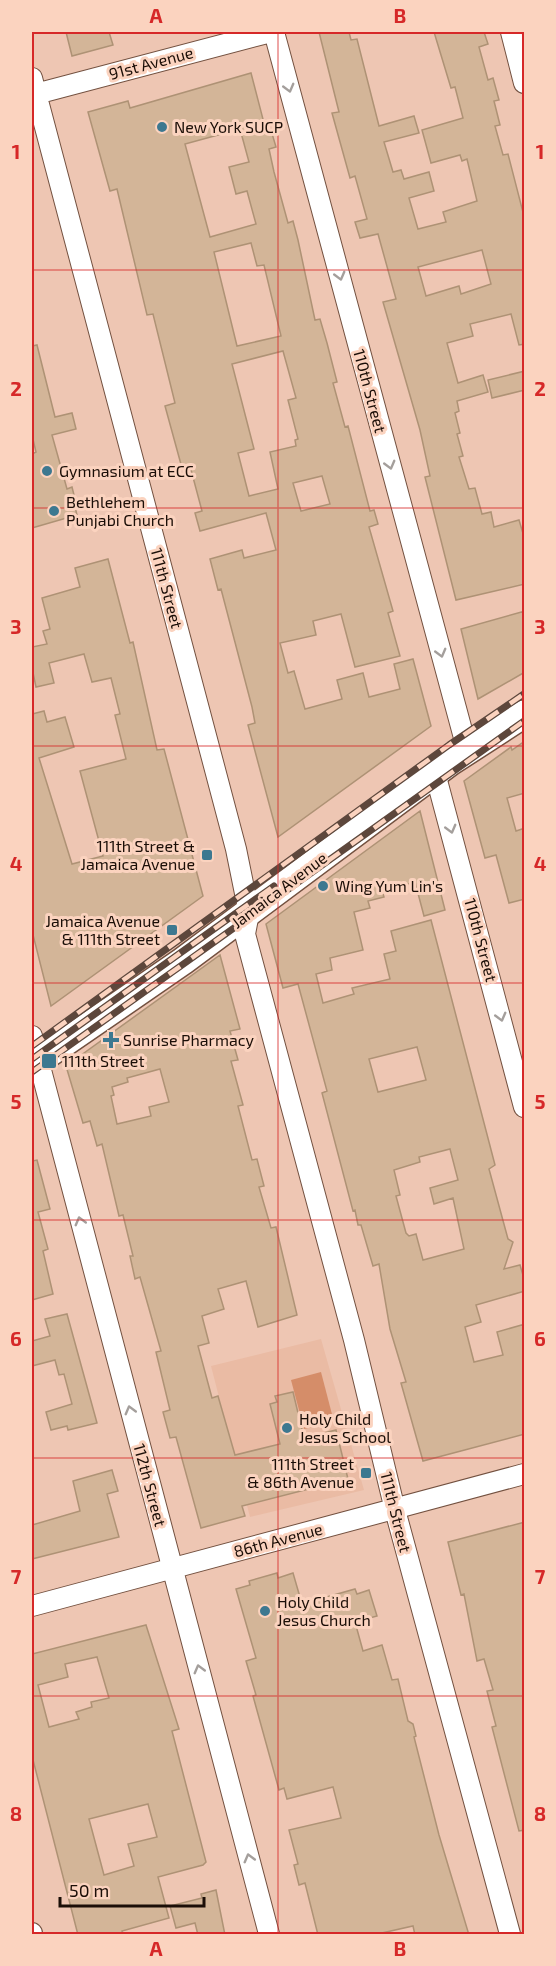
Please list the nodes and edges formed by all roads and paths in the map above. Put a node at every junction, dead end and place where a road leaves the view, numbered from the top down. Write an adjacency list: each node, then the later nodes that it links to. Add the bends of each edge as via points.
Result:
1 (273, 32): 4 (street, 91st Avenue); 6 (street, 110th Street, one-way to 6)
2 (511, 32): 3 (street)
3 (525, 83)
4 (33, 89): 8 (street, 111th Street, via 233,837)
5 (525, 714): 6 (main road, Jamaica Avenue)
6 (467, 750): 7 (main road, Jamaica Avenue)
7 (435, 773): 8 (main road, Jamaica Avenue); 10 (street, 110th Street, one-way to 10)
8 (249, 913): 9 (main road, Jamaica Avenue); 12 (street, 111th Street, via 244,934 354,1340)
9 (34, 1054): 13 (street, 112th Street, one-way to 9)
10 (525, 1107)
11 (525, 1474): 12 (street, 86th Avenue)
12 (394, 1510): 13 (street, 86th Avenue); 16 (street, 111th Street)
13 (172, 1568): 14 (street, 86th Avenue); 15 (street, 112th Street, one-way to 13)
14 (32, 1606)
15 (269, 1935)
16 (510, 1935)

